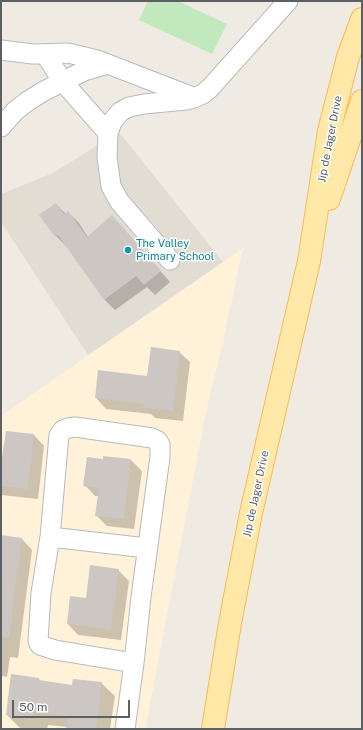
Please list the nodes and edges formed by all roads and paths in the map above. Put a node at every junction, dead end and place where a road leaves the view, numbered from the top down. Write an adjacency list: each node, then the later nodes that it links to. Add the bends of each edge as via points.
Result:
1 (288, 1): 7 (street, via 210,88)
2 (362, 19): 12 (main road, Jip de Jager Drive, via 348,57 329,131)
3 (1, 50): 4 (street)
4 (45, 54): 5 (street, via 68,54); 6 (street)
5 (108, 64): 6 (street, via 84,71); 7 (street)
6 (63, 82): 9 (street, via 28,101); 10 (street)
7 (194, 98): 10 (street, via 129,107 120,112)
8 (362, 101): 12 (main road, Jip de Jager Drive)
9 (1, 127)
10 (108, 133): 11 (street, via 107,157 111,186 119,201)
11 (170, 260)
12 (309, 261): 17 (main road, Jip de Jager Drive, via 251,513)
13 (50, 537): 14 (street); 14 (street, via 59,435 63,430 74,427 158,441 160,457); 15 (street, via 40,601 40,645 54,650)
14 (148, 548): 15 (street)
15 (134, 663): 16 (street)
16 (125, 729)
17 (213, 729)

